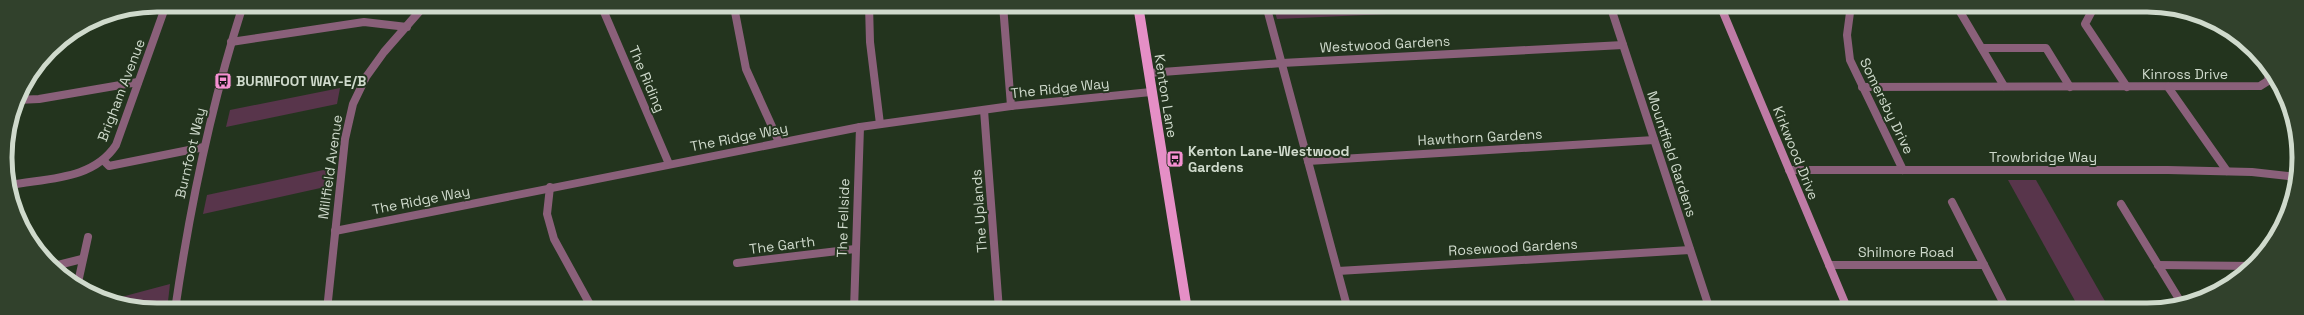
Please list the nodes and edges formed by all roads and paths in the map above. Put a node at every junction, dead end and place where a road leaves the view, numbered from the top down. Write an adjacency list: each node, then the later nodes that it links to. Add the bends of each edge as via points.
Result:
1 (163, 12): 22 (street, Brigham Avenue)
2 (241, 12): 16 (street, Burnfoot Way)
3 (419, 12): 15 (street, Millfield Avenue)
4 (604, 12): 39 (street, The Riding)
5 (735, 12): 35 (street, via 746,69)
6 (869, 12): 32 (street, via 870,42)
7 (1003, 12): 30 (street)
8 (1139, 12): 20 (main road, Kenton Lane)
9 (1268, 12): 19 (street)
10 (1612, 12): 17 (street, Mountfield Gardens)
11 (1723, 12): 40 (street, Kirkwood Drive)
12 (1850, 12): 24 (street, Somersby Drive, via 1847,49)
13 (1960, 12): 18 (street)
14 (2092, 12): 26 (street, via 2086,24)
15 (407, 27): 16 (street, via 364,22); 48 (street, Millfield Avenue, via 366,77 353,104 345,139)
16 (231, 42): 36 (street, Burnfoot Way)
17 (1623, 44): 19 (street, Westwood Gardens); 34 (street, Mountfield Gardens)
18 (1982, 48): 23 (street); 25 (street, via 2046,48)
19 (1282, 63): 20 (street, Westwood Gardens); 37 (street)
20 (1149, 73): 28 (main road, Kenton Lane)
21 (2268, 79): 27 (street, Kinross Drive, via 2260,86)
22 (138, 82): 29 (street); 38 (street, Brigham Avenue, via 116,145)
23 (2004, 86): 24 (street, Kinross Drive); 25 (street, Kinross Drive)
24 (1862, 87): 41 (street, Somersby Drive)
25 (2070, 87): 26 (street, Kinross Drive)
26 (2127, 87): 27 (street, Kinross Drive)
27 (2168, 87): 42 (street)
28 (1151, 92): 30 (street, The Ridge Way); 67 (main road, Kenton Lane)
29 (24, 100)
30 (1011, 106): 31 (street, The Ridge Way)
31 (984, 110): 32 (street, The Ridge Way); 66 (street, The Uplands)
32 (880, 124): 33 (street, The Ridge Way)
33 (860, 127): 35 (street, The Ridge Way); 50 (street, The Fellside)
34 (1654, 140): 37 (street, Hawthorn Gardens); 51 (street, Mountfield Gardens)
35 (778, 142): 39 (street, The Ridge Way)
36 (204, 147): 38 (street, via 109,166); 62 (street, Burnfoot Way, via 185,236)
37 (1308, 160): 59 (street)
38 (104, 161): 44 (street, Brigham Avenue, via 84,172)
39 (669, 164): 45 (street, The Ridge Way)
40 (1789, 170): 41 (street, Trowbridge Way); 57 (street, Kirkwood Drive)
41 (1903, 170): 42 (street, Trowbridge Way)
42 (2227, 171): 43 (street, Trowbridge Way)
43 (2291, 177)
44 (15, 184)
45 (550, 187): 48 (street, The Ridge Way); 64 (street, via 547,214 554,239)
46 (1952, 202): 55 (street)
47 (2121, 204): 56 (street)
48 (335, 231): 63 (street, Millfield Avenue)
49 (88, 237): 52 (street)
50 (855, 249): 53 (street, The Garth); 65 (street, The Fellside)
51 (1690, 250): 59 (street, Rosewood Gardens); 69 (street, Mountfield Gardens)
52 (82, 259): 54 (street); 60 (street)
53 (737, 263)
54 (60, 265)
55 (1984, 265): 57 (street, Shilmore Road); 71 (street)
56 (2158, 265): 58 (street); 61 (street)
57 (1829, 266): 70 (street, Kirkwood Drive)
58 (2243, 266)
59 (1338, 271): 68 (street)
60 (79, 278)
61 (2179, 299)
62 (176, 303)
63 (328, 303)
64 (589, 303)
65 (854, 303)
66 (998, 303)
67 (1186, 303)
68 (1346, 303)
69 (1708, 303)
70 (1845, 303)
71 (2003, 303)

